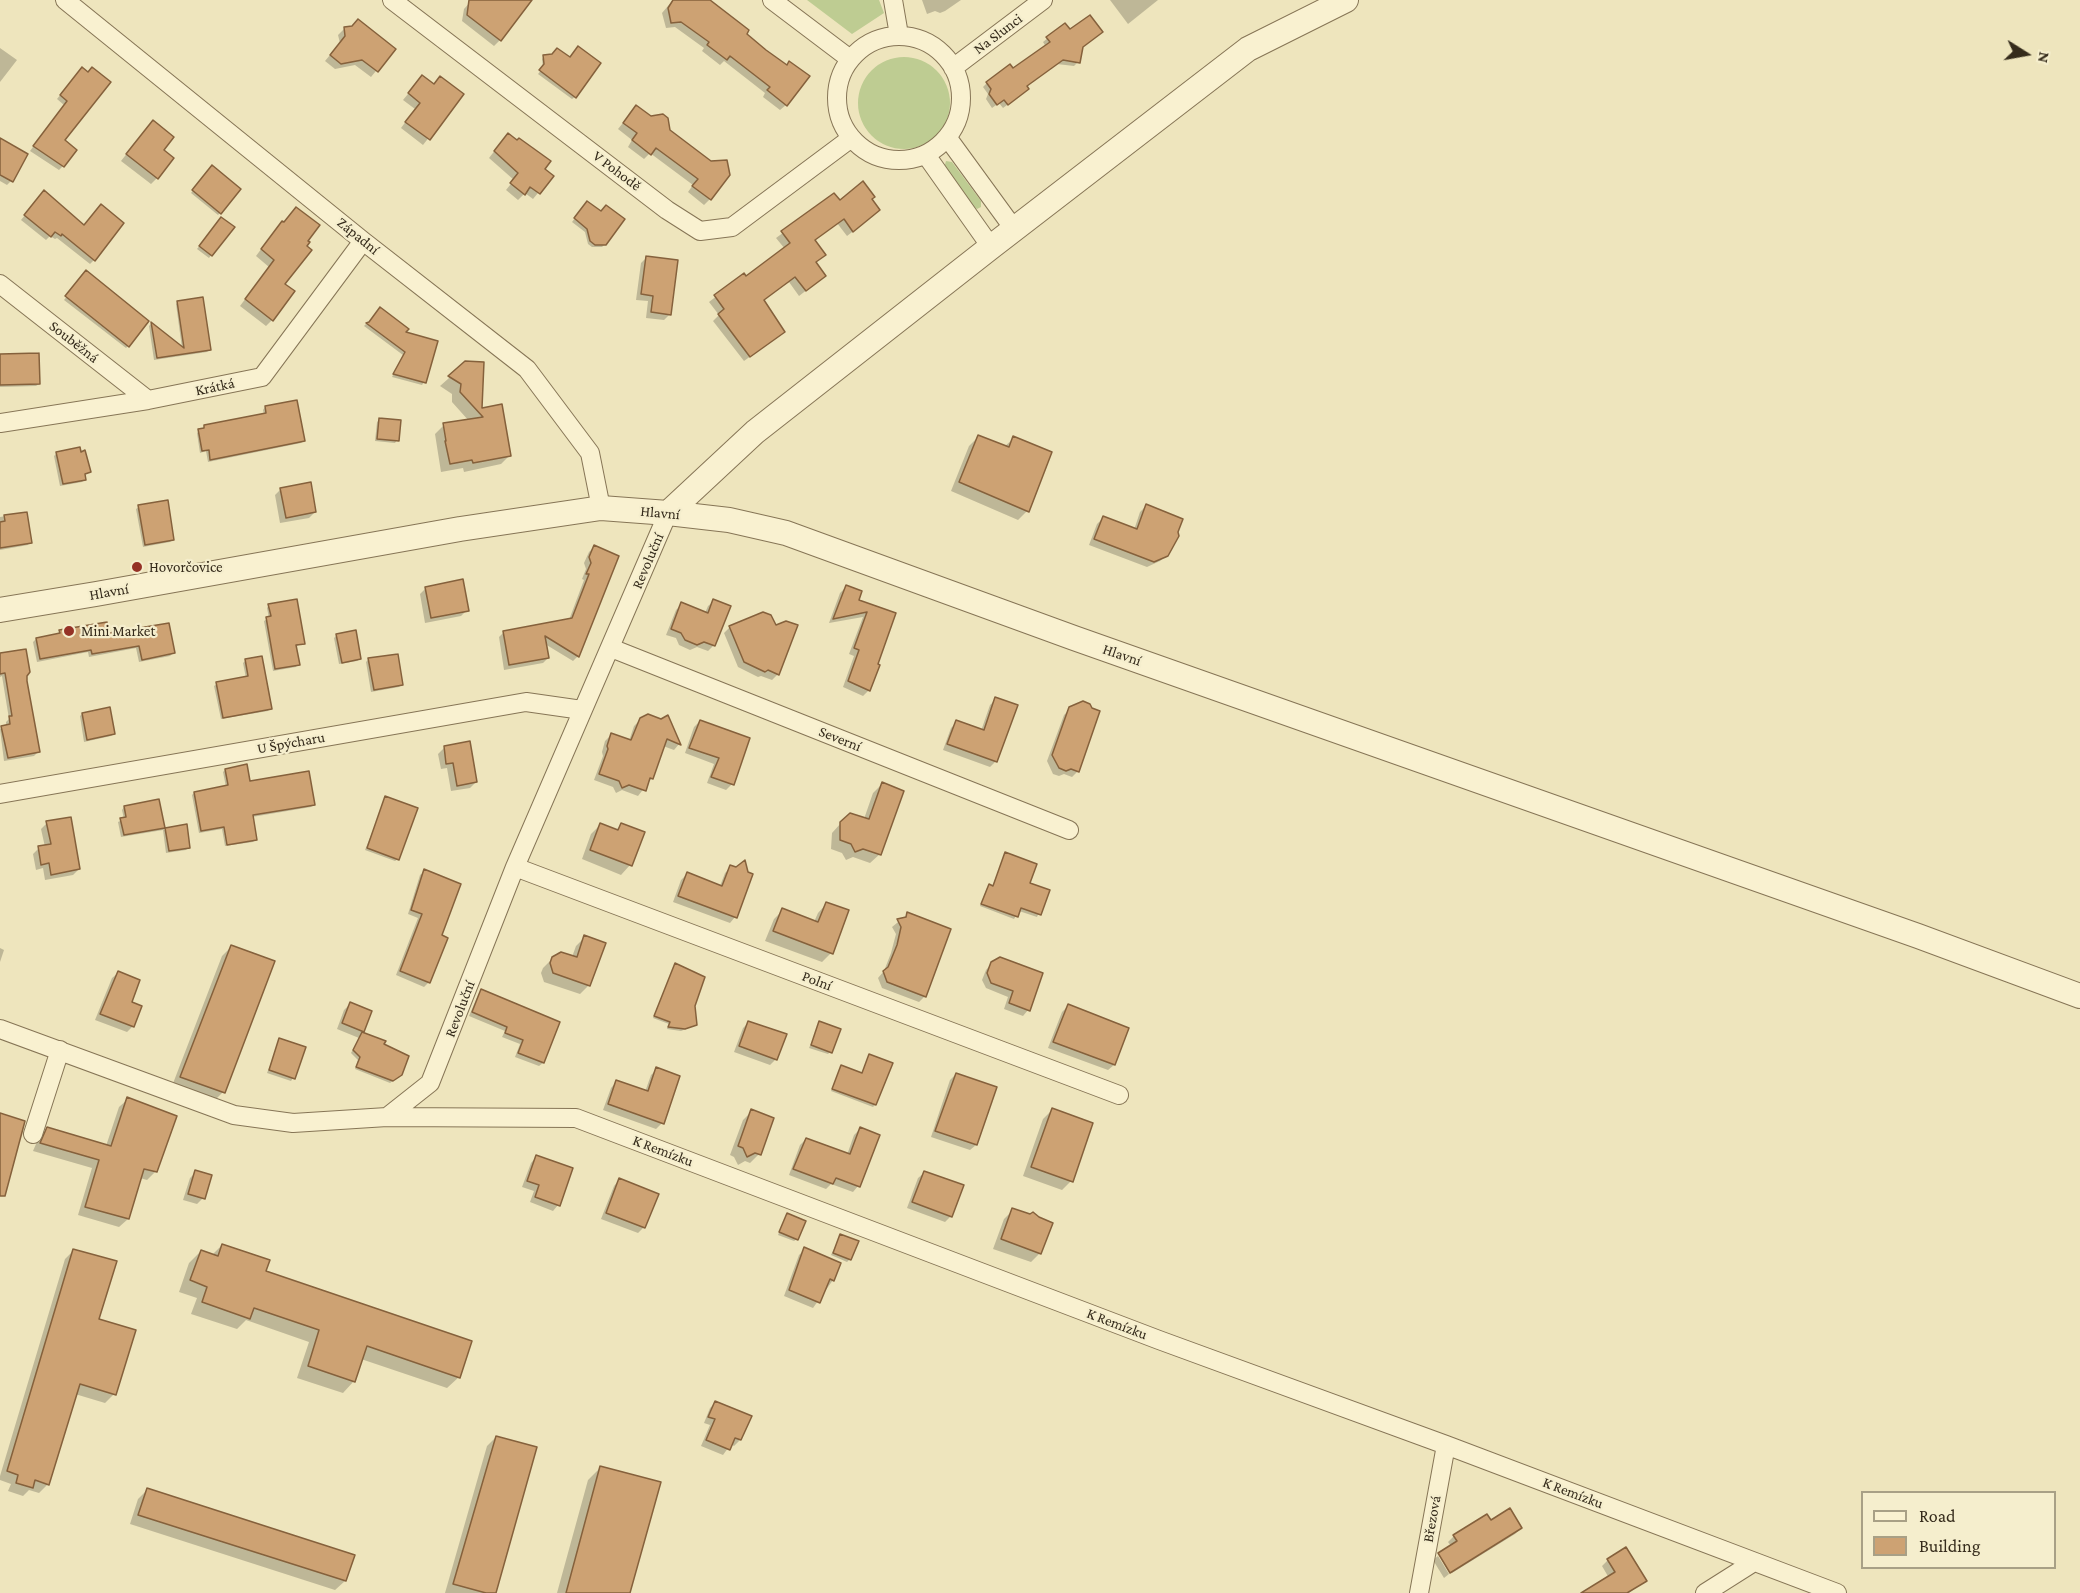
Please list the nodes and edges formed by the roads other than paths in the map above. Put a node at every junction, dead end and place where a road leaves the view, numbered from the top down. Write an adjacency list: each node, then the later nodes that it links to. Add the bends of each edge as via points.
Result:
1 (65, 0): 14 (street, Západní)
2 (392, 0): 11 (street, V Pohodě, via 700,231 732,228)
3 (772, 0): 8 (street)
4 (893, 0): 7 (street)
5 (1043, 0): 9 (street, Na Slunci)
6 (1346, 0): 13 (street, via 1251,47)
7 (899, 35): 8 (street, via 880,38); 9 (street, via 934,46)
8 (850, 59): 11 (street, via 840,77 836,98)
9 (953, 68): 10 (street, via 961,98 957,119)
10 (947, 137): 12 (street); 13 (street)
11 (850, 140): 12 (street, via 885,159 905,160)
12 (926, 154): 15 (street)
13 (1014, 229): 15 (street)
14 (363, 241): 17 (street, Krátká, via 262,377); 19 (street, Západní, via 527,369 590,453)
15 (991, 247): 20 (street, via 755,432)
16 (0, 284): 17 (street, Souběžná)
17 (148, 400): 18 (street, Krátká)
18 (0, 423)
19 (601, 508): 20 (street, Hlavní); 21 (street, Hlavní)
20 (668, 513): 22 (street, Revoluční); 27 (street, Hlavní, via 729,520 786,533)
21 (0, 610)
22 (611, 648): 23 (street, Revoluční); 25 (street, Severní)
23 (582, 710): 24 (street, U Špýcharu, via 526,702); 26 (street, Revoluční)
24 (0, 794)
25 (1069, 830)
26 (515, 867): 30 (street, Polní); 31 (street, Revoluční, via 430,1083)
27 (2080, 996)
28 (0, 1029): 29 (street)
29 (60, 1050): 31 (street, via 234,1115 293,1123); 32 (street)
30 (1119, 1095)
31 (387, 1117): 33 (street, K Remízku, via 576,1118 1147,1336)
32 (33, 1134)
33 (1446, 1445): 34 (street, K Remízku); 35 (street, Březová)
34 (1754, 1562): 36 (street); 37 (street, K Remízku)
35 (1419, 1593)
36 (1706, 1593)
37 (1837, 1593)

